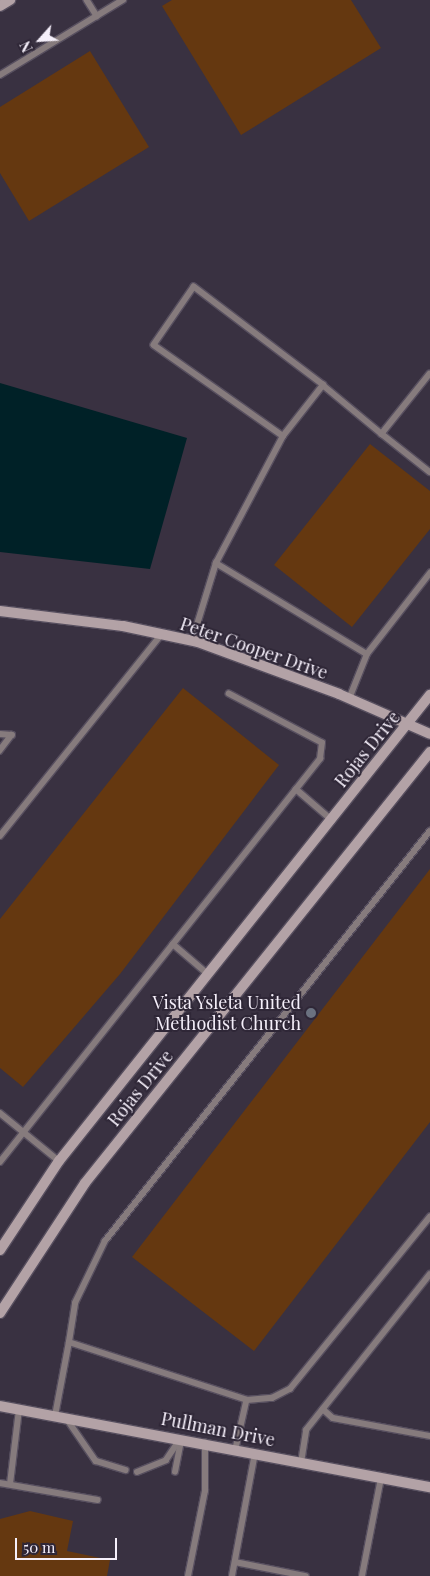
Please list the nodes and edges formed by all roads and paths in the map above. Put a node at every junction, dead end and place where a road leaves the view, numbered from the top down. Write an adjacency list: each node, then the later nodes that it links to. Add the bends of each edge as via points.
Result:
1 (10, 0): 4 (main road)
2 (87, 0): 5 (lane)
3 (123, 0): 5 (lane)
4 (0, 6)
5 (97, 16): 6 (lane)
6 (0, 76)
7 (430, 374): 9 (lane)
8 (322, 385): 9 (lane); 10 (lane); 10 (lane, via 194,287 154,344)
9 (382, 434): 11 (lane)
10 (283, 436): 12 (lane)
11 (430, 472)
12 (216, 563): 16 (lane); 17 (lane)
13 (430, 573): 17 (lane)
14 (0, 611): 15 (main road, Peter Cooper Drive, via 66,617)
15 (162, 634): 16 (main road, Peter Cooper Drive); 29 (lane)
16 (192, 641): 20 (main road, Peter Cooper Drive)
17 (367, 654): 20 (lane)
18 (229, 694): 26 (lane, via 322,743 320,759)
19 (430, 695): 21 (main road, Rojas Drive)
20 (349, 699): 21 (main road, Peter Cooper Drive)
21 (406, 726): 23 (main road, Peter Cooper Drive); 27 (main road, Rojas Drive)
22 (0, 734): 24 (lane, via 12,735)
23 (430, 734)
24 (0, 751)
25 (430, 752): 39 (main road, Rojas Drive, via 85,1183)
26 (296, 789): 27 (lane); 30 (lane)
27 (332, 820): 31 (main road, Rojas Drive)
28 (430, 830): 40 (lane, via 105,1241 75,1302)
29 (0, 836)
30 (173, 944): 31 (lane); 33 (lane)
31 (208, 974): 34 (main road, Rojas Drive)
32 (0, 1112): 33 (lane)
33 (24, 1132): 34 (lane); 35 (lane)
34 (59, 1161): 37 (main road, Rojas Drive)
35 (0, 1162)
36 (430, 1218): 41 (lane, via 290,1389 272,1398)
37 (0, 1250)
38 (430, 1274): 43 (lane)
39 (0, 1313)
40 (69, 1342): 41 (lane); 45 (lane)
41 (247, 1400): 50 (lane)
42 (0, 1406): 44 (main road, Pullman Drive)
43 (323, 1409): 47 (lane, via 333,1418); 52 (lane, via 306,1430)
44 (19, 1410): 45 (main road, Pullman Drive); 58 (lane)
45 (55, 1416): 46 (main road, Pullman Drive)
46 (66, 1417): 48 (main road, Pullman Drive); 53 (lane, via 96,1461)
47 (430, 1436)
48 (181, 1438): 49 (main road, Pullman Drive); 54 (lane, via 166,1460); 55 (lane)
49 (205, 1443): 50 (main road, Pullman Drive); 62 (lane, via 205,1490)
50 (236, 1449): 51 (main road, Pullman Drive)
51 (255, 1453): 52 (main road, Pullman Drive); 61 (lane)
52 (301, 1463): 56 (main road, Pullman Drive)
53 (126, 1470)
54 (136, 1472)
55 (175, 1472)
56 (381, 1478): 59 (main road, Pullman Drive); 65 (lane)
57 (0, 1483): 58 (lane)
58 (10, 1484): 60 (lane)
59 (430, 1487)
60 (98, 1500)
61 (235, 1562): 63 (lane); 64 (lane)
62 (188, 1576)
63 (232, 1576)
64 (306, 1576)
65 (362, 1576)

